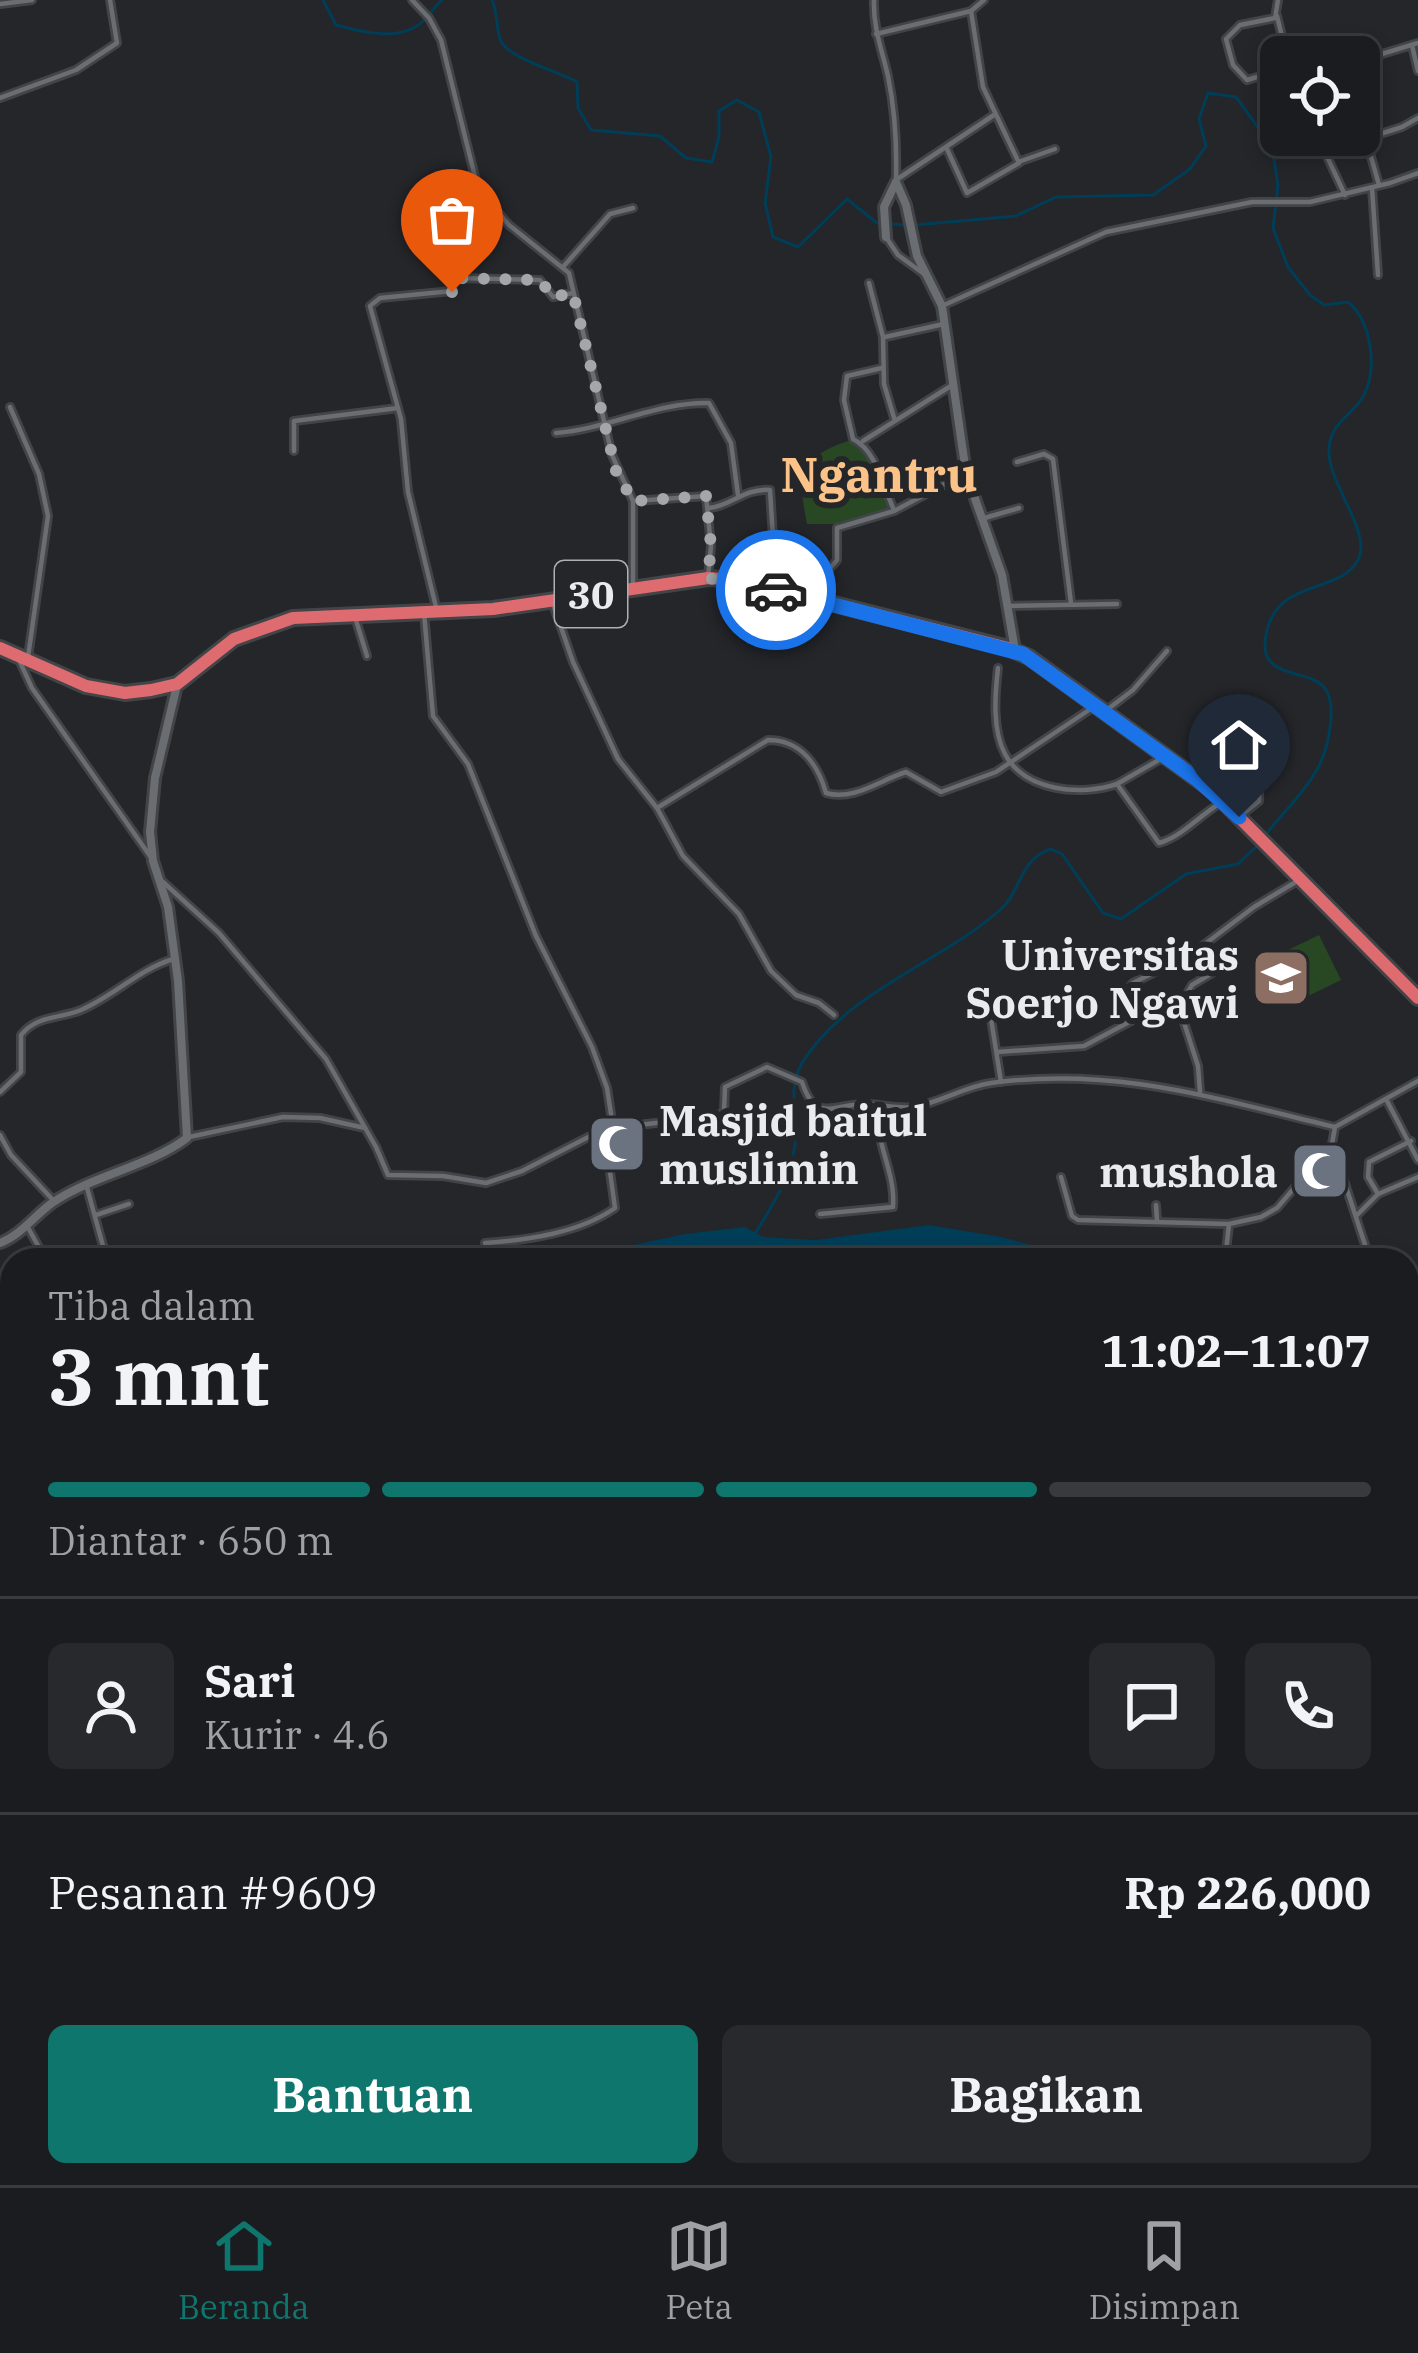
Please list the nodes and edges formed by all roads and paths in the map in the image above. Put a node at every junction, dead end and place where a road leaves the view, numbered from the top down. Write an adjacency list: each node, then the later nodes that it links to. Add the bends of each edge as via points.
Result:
1 (32, 0): 7 (street)
2 (110, 0): 16 (street, via 117,44 76,70)
3 (412, 0): 29 (street, via 440,40)
4 (874, 0): 10 (street)
5 (984, 0): 8 (street)
6 (1278, 0): 9 (street)
7 (0, 4)
8 (971, 11): 10 (street); 17 (street)
9 (1277, 16): 11 (street); 15 (street, via 1240,26 1226,39 1233,65 1247,80)
10 (876, 34): 26 (street, via 892,100)
11 (1282, 36)
12 (1415, 44): 13 (street); 14 (street)
13 (1380, 55)
14 (1418, 70)
15 (1260, 76)
16 (0, 98)
17 (994, 115): 20 (street); 24 (street)
18 (1418, 118): 19 (street)
19 (1380, 132)
20 (947, 149): 24 (street, via 967,193); 26 (street)
21 (1055, 149): 24 (street)
22 (1326, 156): 28 (street)
23 (1369, 156): 27 (street)
24 (1019, 163)
25 (1418, 173): 27 (street)
26 (896, 181): 31 (street, via 884,213); 34 (street)
27 (1376, 187): 28 (street); 33 (street)
28 (1345, 195): 38 (street, via 1106,232)
29 (484, 197): 32 (street); 35 (street, via 464,213)
30 (633, 208): 32 (street, via 610,214)
31 (886, 237): 34 (street)
32 (563, 267): 37 (street)
33 (1378, 275)
34 (927, 276): 38 (street)
35 (455, 278): 37 (street, via 540,280 553,297); 44 (street, via 449,294 370,303)
36 (869, 283): 40 (street)
37 (573, 293): 46 (street)
38 (942, 306): 39 (street)
39 (944, 324): 40 (street); 42 (street)
40 (883, 338): 41 (street)
41 (882, 368): 45 (street); 48 (street, via 844,379 850,432)
42 (954, 384): 45 (street); 51 (street)
43 (10, 407): 72 (street, via 48,516 39,604)
44 (398, 408): 49 (street, via 294,421); 66 (street)
45 (895, 421): 48 (street)
46 (605, 425): 47 (street); 52 (street, via 712,405 731,443); 53 (street)
47 (556, 433)
48 (861, 442): 56 (street)
49 (293, 451)
50 (1017, 462): 63 (street, via 1053,459)
51 (966, 472): 56 (street); 57 (street)
52 (738, 495): 54 (street); 60 (street, via 772,492)
53 (633, 501): 54 (street, via 704,494); 59 (street)
54 (709, 508): 58 (street)
55 (1019, 508): 57 (street)
56 (894, 511): 62 (street, via 836,529 837,560 826,572)
57 (982, 519): 65 (street)
58 (708, 578): 59 (highway, 30); 60 (highway, 30)
59 (633, 588): 61 (highway, 30)
60 (776, 590): 62 (highway, 30)
61 (552, 600): 66 (highway, 30); 81 (street, via 610,745)
62 (823, 602): 69 (highway, 30)
63 (1071, 603): 64 (street); 65 (street)
64 (1117, 604)
65 (1009, 606): 69 (street)
66 (430, 613): 67 (highway, 30); 99 (street, via 433,716 468,764 545,957 592,1048)
67 (355, 617): 71 (street); 74 (highway, 30, via 293,618 252,630)
68 (0, 648): 72 (highway, 30)
69 (1015, 650): 75 (highway, 30)
70 (1167, 651): 75 (street, via 1133,690)
71 (367, 656)
72 (23, 660): 74 (highway, 30, via 111,692); 83 (street, via 32,688)
73 (998, 668): 78 (street, via 994,700)
74 (177, 683): 83 (street, via 152,798)
75 (1099, 709): 77 (highway, 30); 78 (street)
76 (1212, 714): 82 (street, via 1248,758 1260,789 1259,801)
77 (1165, 757): 79 (street); 80 (highway, 30)
78 (1012, 762): 79 (street, via 1050,787 1096,791); 81 (street, via 941,792 906,772 833,796 811,759 768,740)
79 (1117, 784): 80 (street, via 1161,843)
80 (1224, 802): 82 (highway, 30)
81 (656, 808): 90 (street, via 683,856 745,921 771,971)
82 (1239, 817): 84 (highway, 30)
83 (153, 861): 85 (street)
84 (1300, 879): 86 (street); 89 (highway, 30)
85 (161, 880): 87 (street); 100 (street, via 272,992 326,1059)
86 (1208, 944): 91 (street, via 1132,983 1131,1021 1098,1042); 95 (street, via 1219,969 1187,990 1179,1007)
87 (174, 958): 94 (street, via 109,997 30,1025 21,1035 21,1072); 103 (street)
88 (987, 993): 91 (street)
89 (1418, 998)
90 (834, 1015)
91 (997, 1052): 93 (street)
92 (1418, 1081): 96 (street)
93 (1001, 1082): 95 (street, via 1111,1081); 97 (street, via 920,1106)
94 (0, 1092)
95 (1200, 1092): 98 (street)
96 (1386, 1099): 98 (street); 104 (street)
97 (879, 1106): 99 (street, via 822,1110 802,1082 767,1067 727,1085 724,1112 697,1124); 114 (street, via 893,1207)
98 (1335, 1126): 105 (street)
99 (613, 1127): 101 (street)
100 (365, 1128): 101 (street, via 386,1174 478,1183); 103 (street, via 283,1117)
101 (604, 1129): 121 (street, via 615,1208 582,1225)
102 (0, 1135): 111 (street)
103 (187, 1138): 109 (street)
104 (1411, 1141): 106 (street); 110 (street, via 1369,1162)
105 (1332, 1144): 116 (street); 119 (street, via 1277,1208)
106 (1418, 1160)
107 (1418, 1177): 110 (street)
108 (1060, 1178): 117 (street, via 1075,1219)
109 (86, 1184): 111 (street); 115 (street)
110 (1378, 1194): 116 (street)
111 (54, 1202): 118 (street)
112 (129, 1204): 115 (street)
113 (1156, 1205): 117 (street)
114 (820, 1214)
115 (96, 1215): 123 (street)
116 (1357, 1215): 125 (street)
117 (1157, 1221): 119 (street)
118 (26, 1224): 120 (street); 122 (street)
119 (1229, 1224): 124 (street)
120 (0, 1243)
121 (485, 1244)
122 (39, 1248)
123 (104, 1248)
124 (1226, 1248)
125 (1367, 1248)

